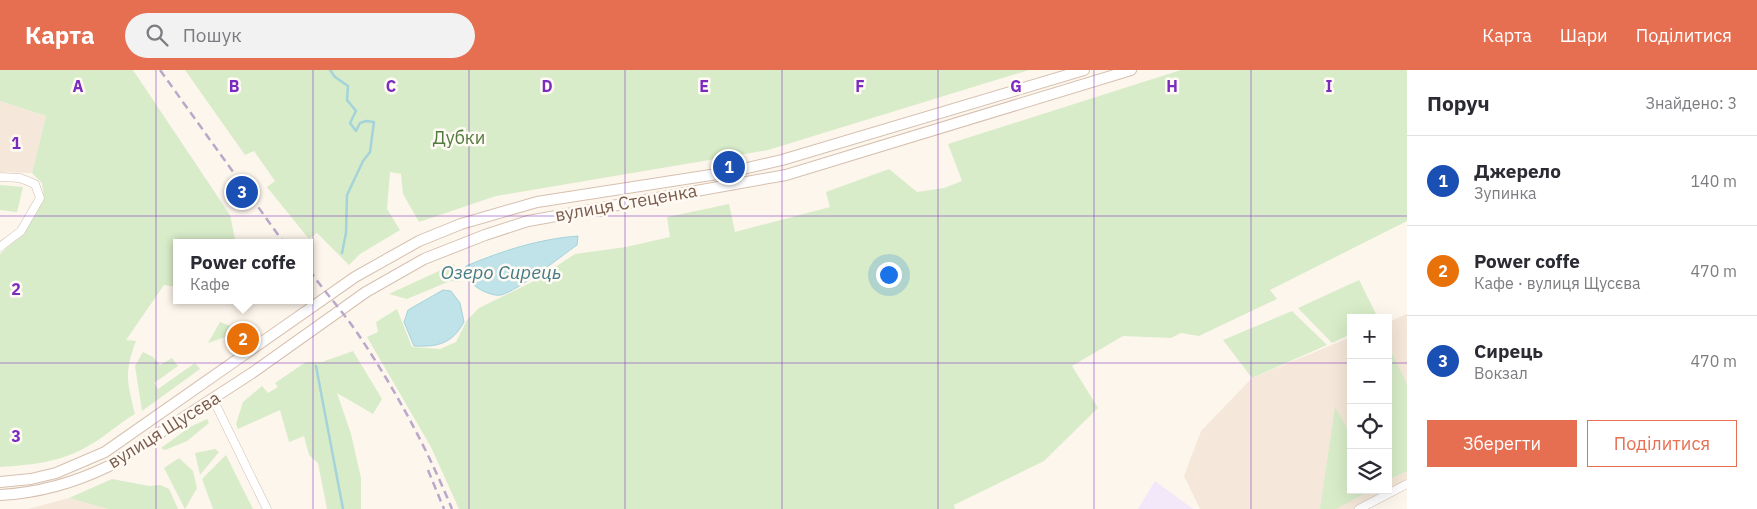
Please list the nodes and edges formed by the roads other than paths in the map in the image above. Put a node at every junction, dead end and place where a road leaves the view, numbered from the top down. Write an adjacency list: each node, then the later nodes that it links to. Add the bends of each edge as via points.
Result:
1 (1084, 70): 5 (main road, вулиця Стеценка, via 782,160 730,172 537,202 482,217 419,241 326,296)
2 (1131, 70): 6 (main road, вулиця Стеценка, via 786,175 528,221 424,259 366,292)
3 (0, 177): 4 (street, via 20,178 35,184 40,198 21,231)
4 (0, 247)
5 (296, 319): 8 (main road, вулиця Щусєва, via 105,452 56,473)
6 (313, 330): 7 (main road, вулиця Щусєва)
7 (213, 399): 10 (main road, вулиця Щусєва, via 88,476 24,494); 11 (street)
8 (0, 482)
9 (1407, 484): 12 (street)
10 (0, 495)
11 (267, 509)
12 (1360, 509)

